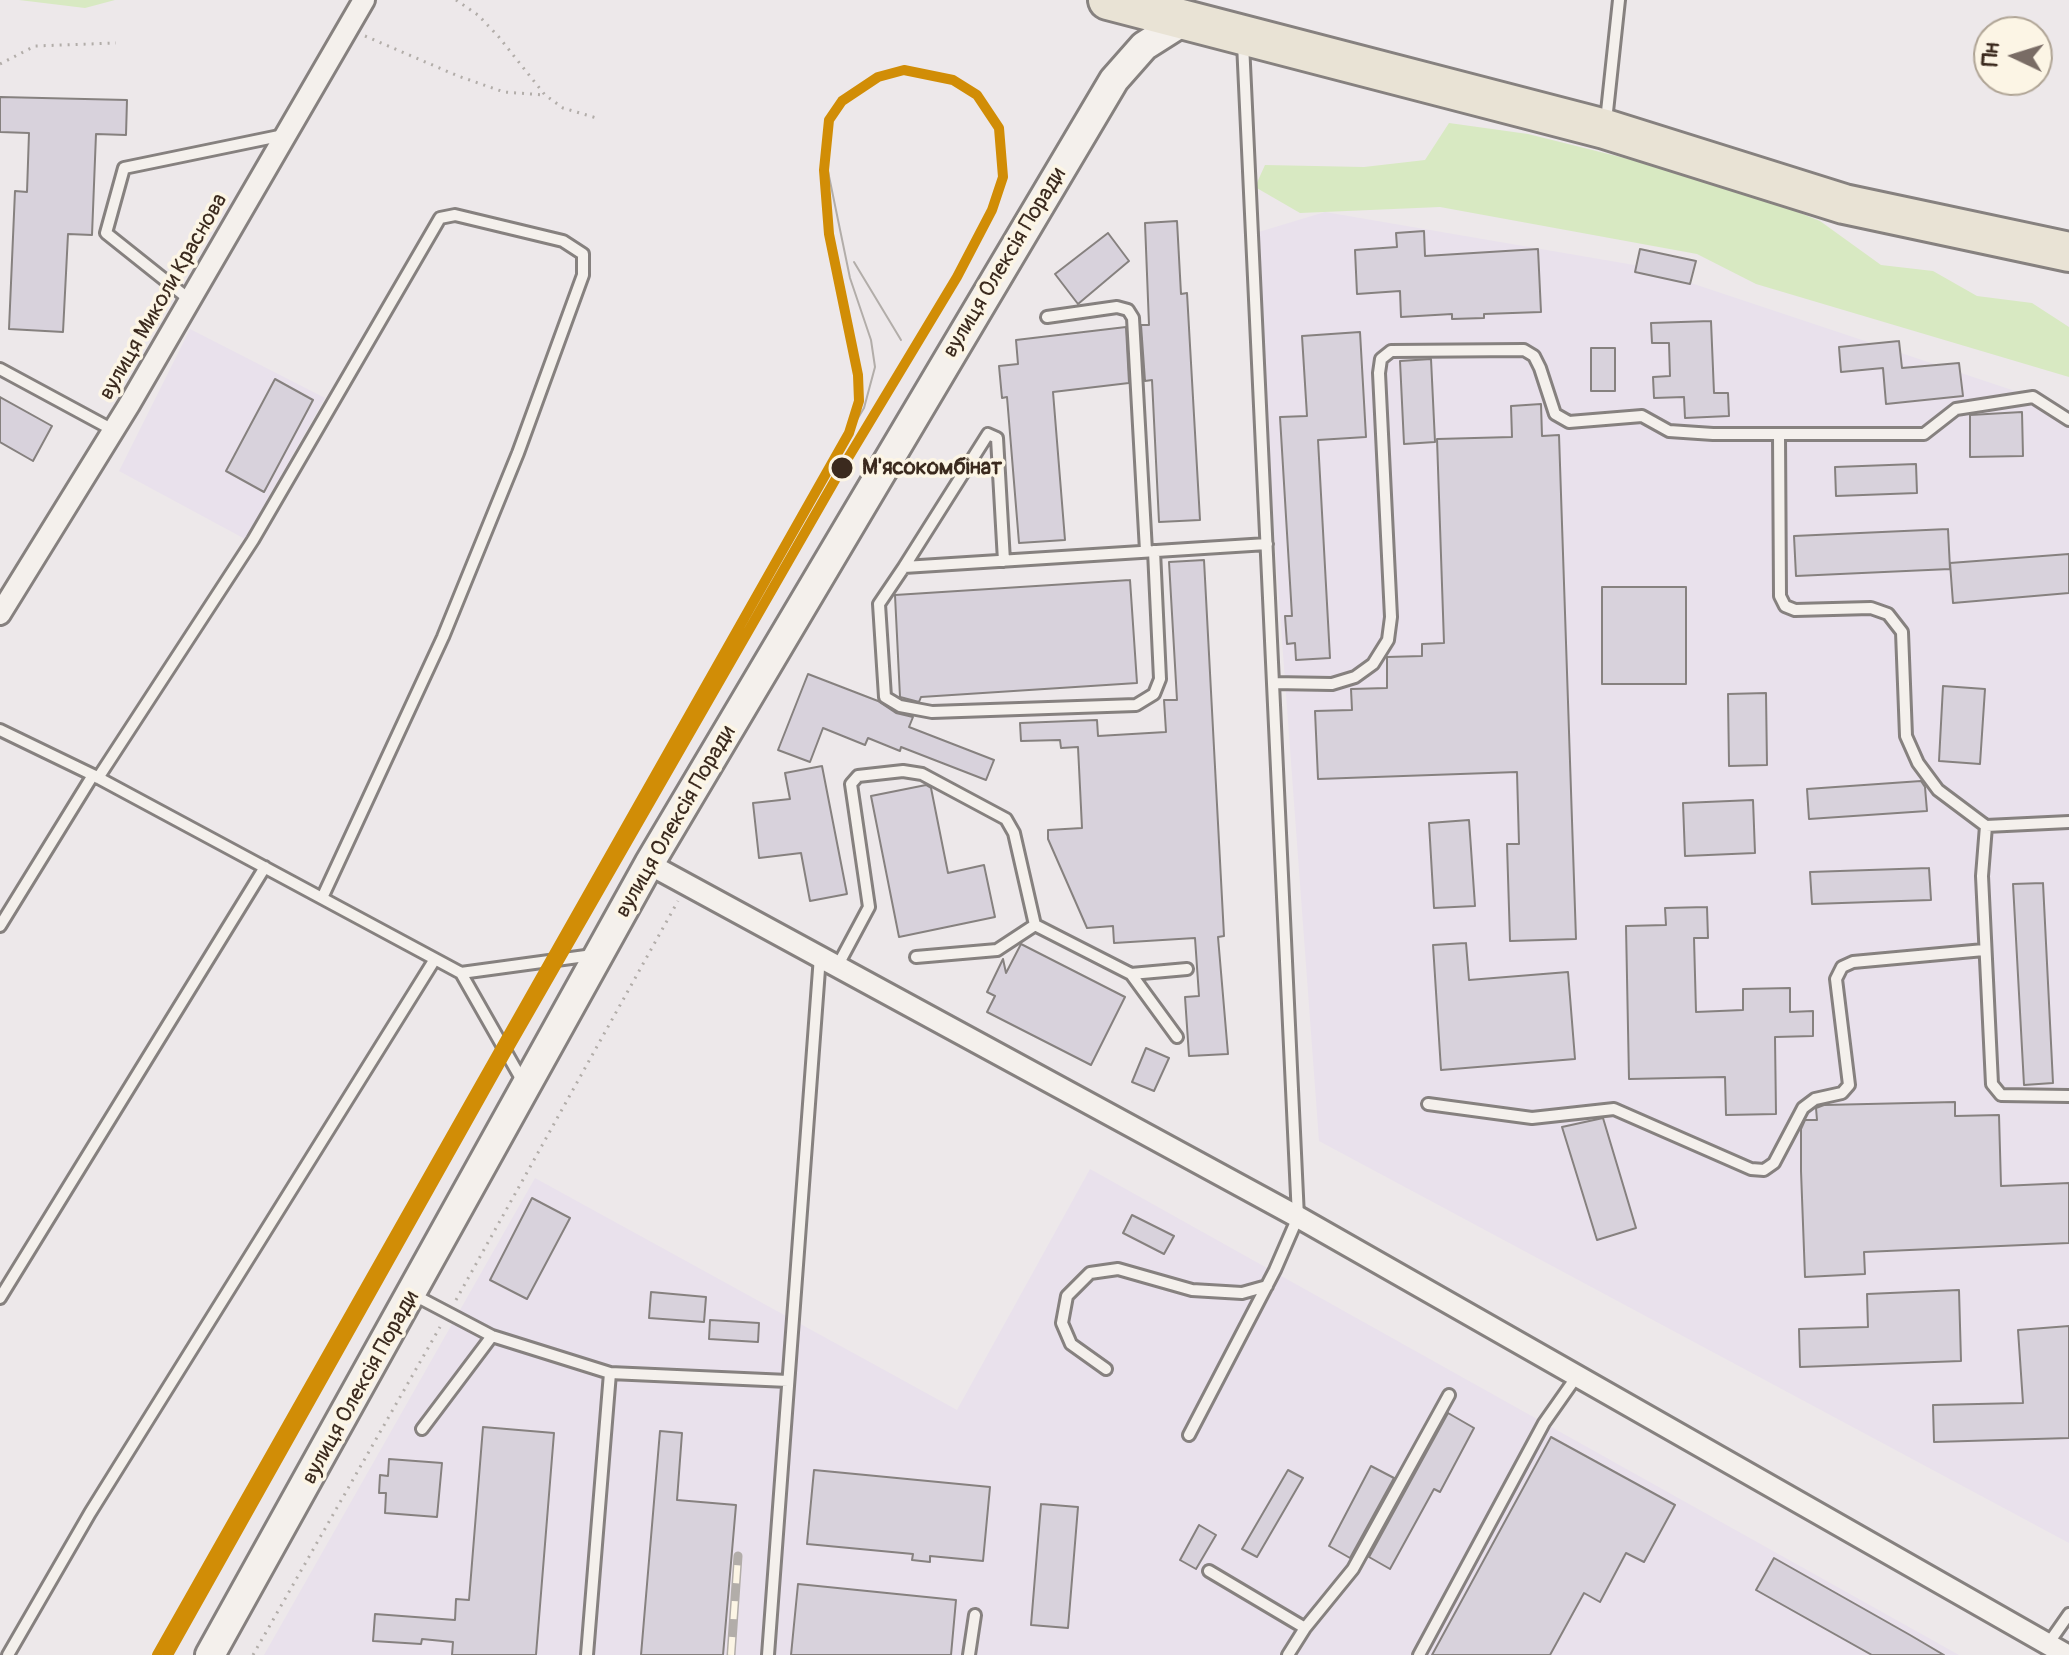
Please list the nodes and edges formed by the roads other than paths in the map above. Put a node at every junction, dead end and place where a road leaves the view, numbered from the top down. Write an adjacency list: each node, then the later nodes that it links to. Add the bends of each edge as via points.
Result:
1 (364, 0): 7 (street, вулиця Миколи Краснова)
2 (1108, 0): 4 (highway)
3 (1619, 0): 6 (lane)
4 (1185, 20): 5 (highway); 25 (main road, вулиця Олексія Поради, via 1144,46 1114,80)
5 (1242, 33): 6 (highway); 15 (lane)
6 (1605, 129): 8 (highway, via 1844,204)
7 (286, 135): 9 (street, вулиця Миколи Краснова); 9 (lane, via 124,168 106,233)
8 (2069, 252)
9 (190, 300): 13 (street, вулиця Миколи Краснова)
10 (1047, 317): 16 (lane, via 1117,307 1133,318)
11 (0, 369): 13 (lane)
12 (2069, 420): 14 (lane, via 2033,397 1956,409 1924,434)
13 (113, 430): 19 (street, вулиця Миколи Краснова)
14 (1779, 435): 20 (lane, via 1669,431 1642,416 1569,422 1555,414 1540,368 1524,350 1391,351 1381,359 1379,373 1388,640 1373,664 1355,677 1332,684); 24 (lane, via 1780,596 1785,606 1871,608 1888,614 1902,632 1906,736 1918,763 1938,790)
15 (1267, 544): 16 (lane); 20 (lane)
16 (1150, 551): 17 (lane); 18 (lane, via 1160,679 1154,694 1136,705 932,712 900,706 885,697 879,604)
17 (1004, 561): 18 (lane); 18 (lane, via 997,438 988,434)
18 (904, 567)
19 (0, 614)
20 (1273, 683): 42 (lane)
21 (0, 730): 22 (lane)
22 (95, 776): 26 (lane); 27 (lane, via 253,540 440,218 455,215 563,241 583,254 583,275 518,453 443,637); 29 (lane)
23 (2069, 822): 24 (lane)
24 (1986, 826): 30 (lane)
25 (649, 864): 31 (main road, вулиця Олексія Поради); 34 (street)
26 (265, 867): 27 (lane); 45 (lane)
27 (322, 898): 33 (lane)
28 (1035, 925): 32 (lane, via 997,950); 34 (lane, via 1014,833 1006,819 922,774 858,776 850,794 869,907); 37 (lane)
29 (0, 926)
30 (1984, 950): 40 (lane, via 1992,1084 2001,1095); 41 (lane, via 1842,967 1836,979 1849,1085 1842,1093 1815,1099 1803,1108 1774,1163 1764,1170 1614,1109 1532,1118)
31 (602, 954): 36 (lane); 39 (main road, вулиця Олексія Поради)
32 (916, 957)
33 (435, 959): 36 (lane); 59 (lane, via 90,1513)
34 (829, 960): 42 (street); 50 (lane)
35 (1187, 969): 37 (lane)
36 (461, 973): 39 (lane)
37 (1131, 974): 38 (lane)
38 (1177, 1037)
39 (526, 1086): 44 (main road, вулиця Олексія Поради)
40 (2069, 1096)
41 (1428, 1104)
42 (1298, 1217): 43 (lane); 49 (street)
43 (1267, 1286): 47 (lane, via 1242,1293 1192,1290 1118,1269 1090,1273 1067,1296 1062,1323 1071,1344); 53 (lane)
44 (413, 1295): 46 (lane); 60 (main road, вулиця Олексія Поради)
45 (0, 1298)
46 (492, 1336): 48 (lane); 52 (lane)
47 (1106, 1369)
48 (610, 1373): 50 (lane); 61 (lane)
49 (1577, 1376): 58 (street); 65 (lane, via 1544,1423)
50 (788, 1381): 62 (lane)
51 (1449, 1395): 57 (lane, via 1353,1569)
52 (422, 1429)
53 (1189, 1435)
54 (1209, 1571): 57 (lane)
55 (2069, 1614): 58 (lane)
56 (975, 1615): 63 (lane)
57 (1305, 1628): 64 (lane)
58 (2048, 1644): 66 (street)
59 (8, 1655)
60 (210, 1655)
61 (587, 1655)
62 (768, 1655)
63 (969, 1655)
64 (1288, 1655)
65 (1419, 1655)
66 (2067, 1655)

